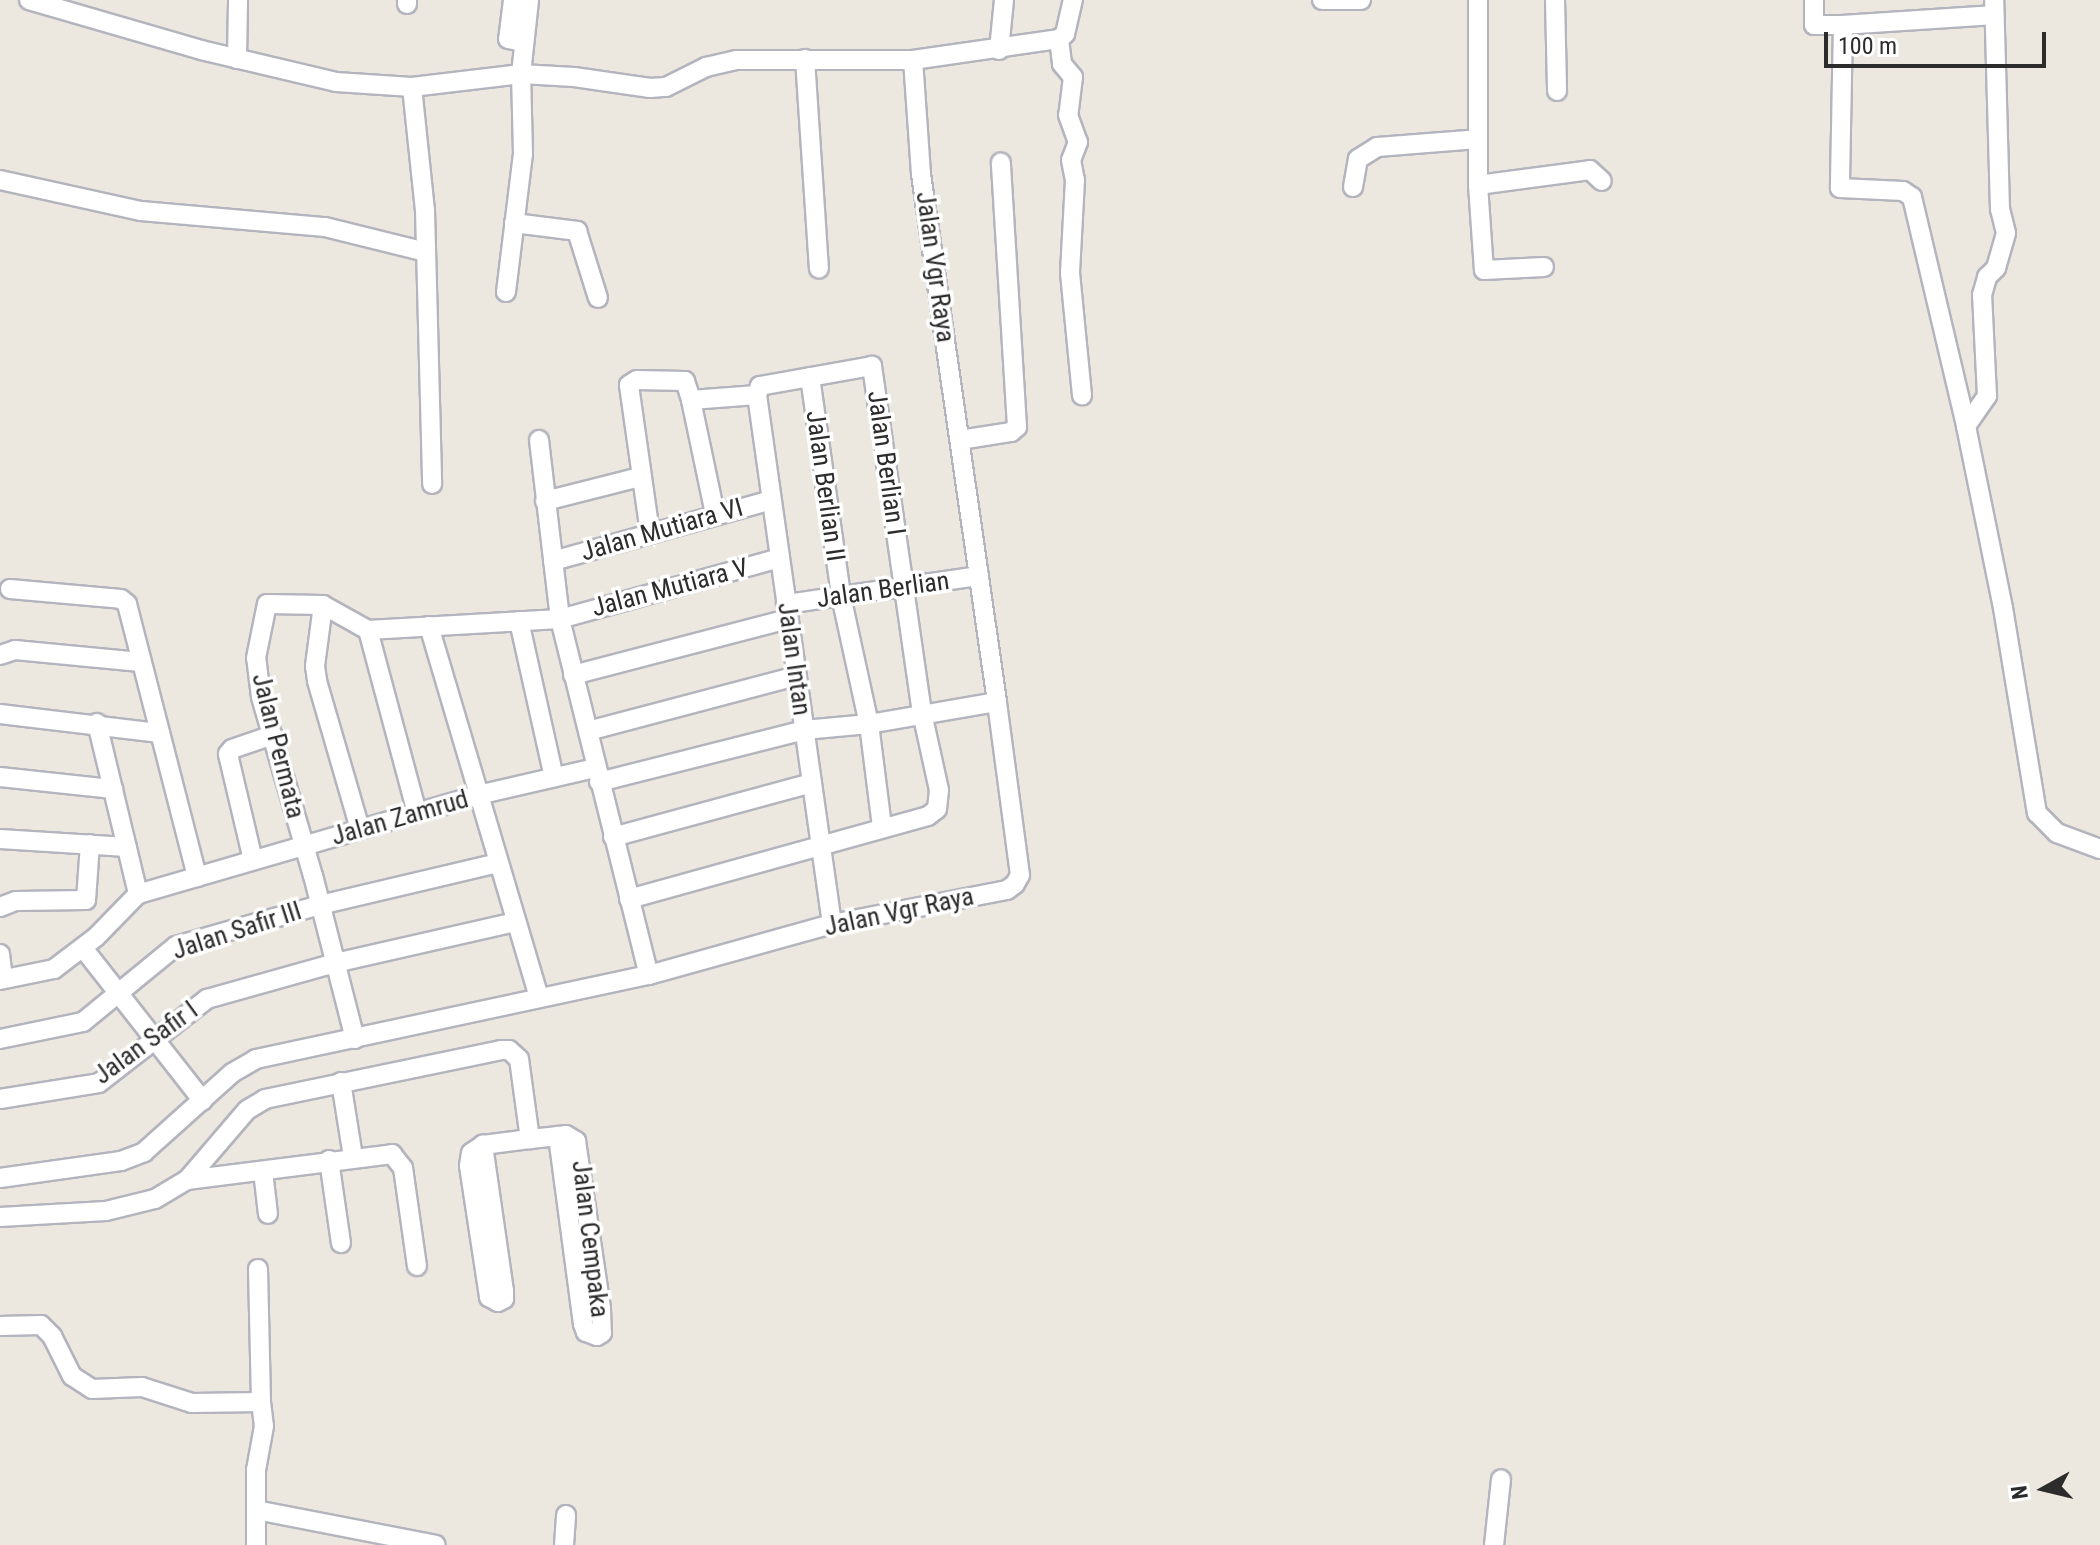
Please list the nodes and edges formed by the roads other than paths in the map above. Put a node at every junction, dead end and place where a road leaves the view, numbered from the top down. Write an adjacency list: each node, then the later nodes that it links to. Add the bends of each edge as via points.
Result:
1 (29, 0): 17 (street)
2 (238, 0): 17 (street)
3 (513, 0): 15 (street, via 508,39)
4 (529, 0): 15 (street)
5 (1004, 0): 16 (street)
6 (1073, 0): 14 (street)
7 (1322, 0): 8 (street)
8 (1361, 0)
9 (1478, 0): 23 (street)
10 (1555, 0): 22 (street)
11 (1814, 0): 13 (street, via 1814,25)
12 (1994, 7): 13 (street); 39 (street, via 2000,209 2006,233 1996,268 1983,285 1987,396)
13 (1843, 25): 39 (street, via 1840,188 1903,191 1912,197)
14 (1059, 39): 16 (street); 37 (street, via 1062,64 1073,77 1068,115 1079,144 1071,160 1075,180 1070,273)
15 (523, 42): 20 (street)
16 (999, 50): 19 (street)
17 (237, 59): 21 (street, via 336,82)
18 (805, 59): 19 (street); 20 (street, via 720,62 666,87 650,88); 32 (street)
19 (913, 60): 41 (street, Jalan Vgr Raya, via 921,174)
20 (521, 74): 21 (street); 29 (street, via 523,154)
21 (412, 87): 30 (street)
22 (1557, 91)
23 (1478, 139): 27 (street); 28 (street, via 1377,147 1358,159)
24 (1001, 162): 41 (street, via 1017,427)
25 (0, 180): 30 (street, via 141,211 325,227)
26 (1602, 181): 27 (street, via 1590,170)
27 (1478, 185): 31 (street, via 1484,270)
28 (1353, 187)
29 (514, 223): 33 (street); 34 (street, via 577,231)
30 (426, 252): 43 (street)
31 (1544, 267)
32 (819, 269)
33 (506, 292)
34 (598, 298)
35 (810, 377): 36 (street, Jalan Berlian I, via 760,386); 51 (street, Jalan Berlian I, via 872,366); 53 (street, Jalan Berlian II)
36 (757, 395): 38 (street); 44 (street, Jalan Intan)
37 (1082, 395)
38 (691, 400): 42 (street, via 685,381 631,381); 46 (street)
39 (1966, 426): 88 (street, via 2017,678 2037,813 2057,833)
40 (539, 440): 45 (street)
41 (960, 440): 50 (street, Jalan Vgr Raya)
42 (640, 477): 45 (street); 47 (street)
43 (432, 484)
44 (771, 500): 46 (street, Jalan Mutiara VI); 48 (street, Jalan Intan)
45 (545, 501): 49 (street)
46 (715, 514): 47 (street, Jalan Mutiara VI)
47 (650, 533): 49 (street, Jalan Mutiara VI)
48 (780, 558): 55 (street, Jalan Intan); 56 (street, Jalan Mutiara V)
49 (553, 561): 56 (street)
50 (979, 576): 51 (street, Jalan Berlian); 64 (street, Jalan Vgr Raya)
51 (904, 587): 53 (street, Jalan Berlian); 65 (street)
52 (10, 589): 61 (street, via 125,601)
53 (841, 596): 55 (street, Jalan Berlian); 68 (street, Jalan Berlian II)
54 (323, 605): 59 (street, Jalan Permata); 72 (street, Jalan Permata, via 271,602 265,608 256,658); 81 (street, via 317,681)
55 (787, 611): 62 (street, Jalan Berlian); 63 (street, Jalan Intan)
56 (560, 619): 57 (street); 62 (street)
57 (519, 621): 58 (street); 75 (street)
58 (429, 626): 59 (street); 78 (street)
59 (368, 630): 79 (street)
60 (0, 655): 61 (street, via 15,650)
61 (140, 662): 71 (street)
62 (573, 675): 70 (street)
63 (796, 676): 69 (street, Jalan Intan); 70 (street)
64 (997, 702): 65 (street, Jalan Zamrud); 97 (street, Jalan Vgr Raya, via 1020,875 1015,884 1007,890)
65 (922, 713): 68 (street, Jalan Zamrud); 80 (street, via 939,790 937,809)
66 (0, 714): 67 (street)
67 (97, 723): 71 (street); 77 (street)
68 (869, 724): 69 (street, Jalan Zamrud); 80 (street, Jalan Berlian II)
69 (804, 730): 73 (street, Jalan Zamrud); 76 (street, Jalan Intan)
70 (588, 731): 73 (street)
71 (160, 733): 91 (street)
72 (273, 735): 86 (street, Jalan Permata); 89 (street, via 228,754)
73 (597, 775): 75 (street, Jalan Zamrud); 82 (street)
74 (0, 777): 77 (street)
75 (554, 777): 78 (street, Jalan Zamrud)
76 (812, 783): 82 (street); 85 (street, Jalan Intan)
77 (113, 789): 87 (street)
78 (478, 795): 79 (street, Jalan Zamrud); 90 (street)
79 (417, 813): 81 (street, Jalan Zamrud)
80 (882, 827): 85 (street)
81 (360, 829): 86 (street, Jalan Zamrud)
82 (613, 837): 93 (street)
83 (0, 839): 84 (street)
84 (90, 844): 87 (street); 95 (street, via 86,900 16,901)
85 (821, 845): 93 (street); 97 (street, Jalan Intan)
86 (304, 846): 89 (street, Jalan Zamrud); 94 (street, Jalan Permata)
87 (127, 847): 92 (street)
88 (2100, 849)
89 (253, 860): 91 (street, Jalan Zamrud)
90 (498, 863): 94 (street, Jalan Safir III); 96 (street)
91 (197, 877): 92 (street, Jalan Zamrud)
92 (138, 894): 98 (street, Jalan Zamrud)
93 (629, 899): 101 (street)
94 (320, 905): 100 (street, Jalan Permata); 103 (street, Jalan Safir III, via 176,946)
95 (0, 907)
96 (516, 922): 100 (street, Jalan Safir I); 104 (street)
97 (832, 924): 101 (street, Jalan Vgr Raya)
98 (83, 948): 102 (street, Jalan Zamrud, via 50,971); 103 (street)
99 (0, 954): 102 (street)
100 (335, 963): 106 (street, Jalan Permata); 107 (street, Jalan Safir I, via 207,999)
101 (649, 975): 104 (street, Jalan Vgr Raya)
102 (2, 979)
103 (119, 994): 105 (street, Jalan Safir III, via 73,1027); 107 (street)
104 (539, 998): 106 (street, Jalan Vgr Raya)
105 (0, 1039)
106 (355, 1039): 110 (street, Jalan Vgr Raya, via 256,1059)
107 (157, 1041): 109 (street, Jalan Safir I, via 99,1083); 110 (street)
108 (341, 1082): 112 (street, via 509,1050 522,1068); 114 (street); 118 (street, via 256,1103)
109 (0, 1099)
110 (203, 1101): 117 (street, Jalan Vgr Raya, via 154,1146 135,1156)
111 (558, 1136): 111 (street, Jalan Cempaka, via 571,1137 579,1148 601,1309 602,1333 597,1336 586,1332 583,1324); 112 (street, Jalan Cempaka)
112 (530, 1139): 113 (street, Jalan Cempaka)
113 (483, 1145): 113 (street, via 471,1153 469,1166 489,1297 498,1302 504,1291)
114 (353, 1157): 115 (street); 122 (street, via 383,1153 399,1160)
115 (329, 1160): 116 (street); 121 (street)
116 (263, 1171): 118 (street); 119 (street)
117 (0, 1178)
118 (187, 1180): 120 (street, via 155,1199 118,1209)
119 (268, 1214)
120 (0, 1217)
121 (341, 1243)
122 (417, 1266)
123 (258, 1269): 125 (street)
124 (0, 1326): 125 (street, via 41,1325 72,1376 92,1389 142,1387 192,1403)
125 (261, 1402): 127 (street, via 264,1426)
126 (1501, 1479): 133 (street)
127 (256, 1510): 129 (street); 130 (street)
128 (566, 1515): 132 (street)
129 (398, 1540): 131 (street)
130 (256, 1545)
131 (436, 1545)
132 (564, 1545)
133 (1494, 1545)

